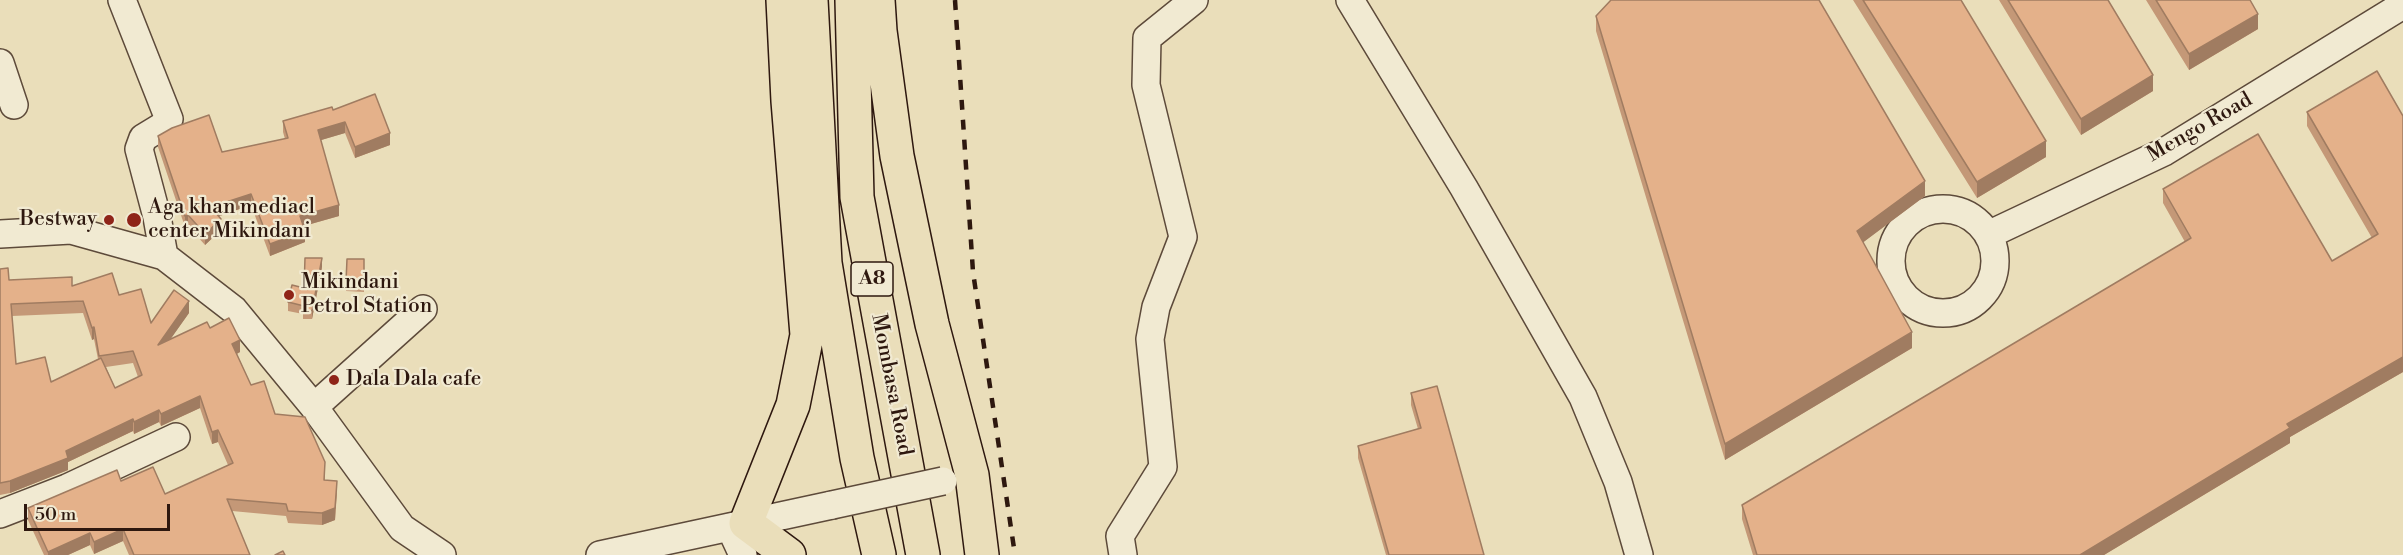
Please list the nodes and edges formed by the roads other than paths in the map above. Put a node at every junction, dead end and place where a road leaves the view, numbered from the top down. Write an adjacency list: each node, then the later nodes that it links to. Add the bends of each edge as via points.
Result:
1 (122, 0): 13 (street, via 169,119 143,138 139,149)
2 (783, 0): 19 (highway, via 807,335 793,405)
3 (811, 0): 23 (highway, Mombasa Road / A8, via 825,263 856,458)
4 (852, 0): 24 (highway, Mombasa Road / A8, via 856,197)
5 (879, 0): 17 (highway, via 897,156 932,324)
6 (1194, 0): 26 (street, via 1147,38 1146,85 1183,237 1156,307 1150,339 1163,467 1120,536)
7 (1350, 0): 27 (street, via 1464,188 1582,397 1618,482)
8 (2403, 6): 12 (street, Mengo Road, via 2164,152)
9 (0, 63): 10 (street)
10 (14, 105)
11 (0, 234): 13 (street, via 71,230)
12 (1988, 235)
13 (164, 256): 15 (street, via 234,310)
14 (423, 309): 15 (street)
15 (314, 407): 20 (street, via 402,528)
16 (176, 437): 18 (street, via 67,488)
17 (957, 478): 19 (street, bridge, via 832,505); 25 (highway)
18 (0, 514)
19 (740, 535): 21 (street); 22 (highway)
20 (442, 555)
21 (600, 555)
22 (789, 555)
23 (879, 555)
24 (923, 555)
25 (982, 555)
26 (1123, 555)
27 (1639, 555)

